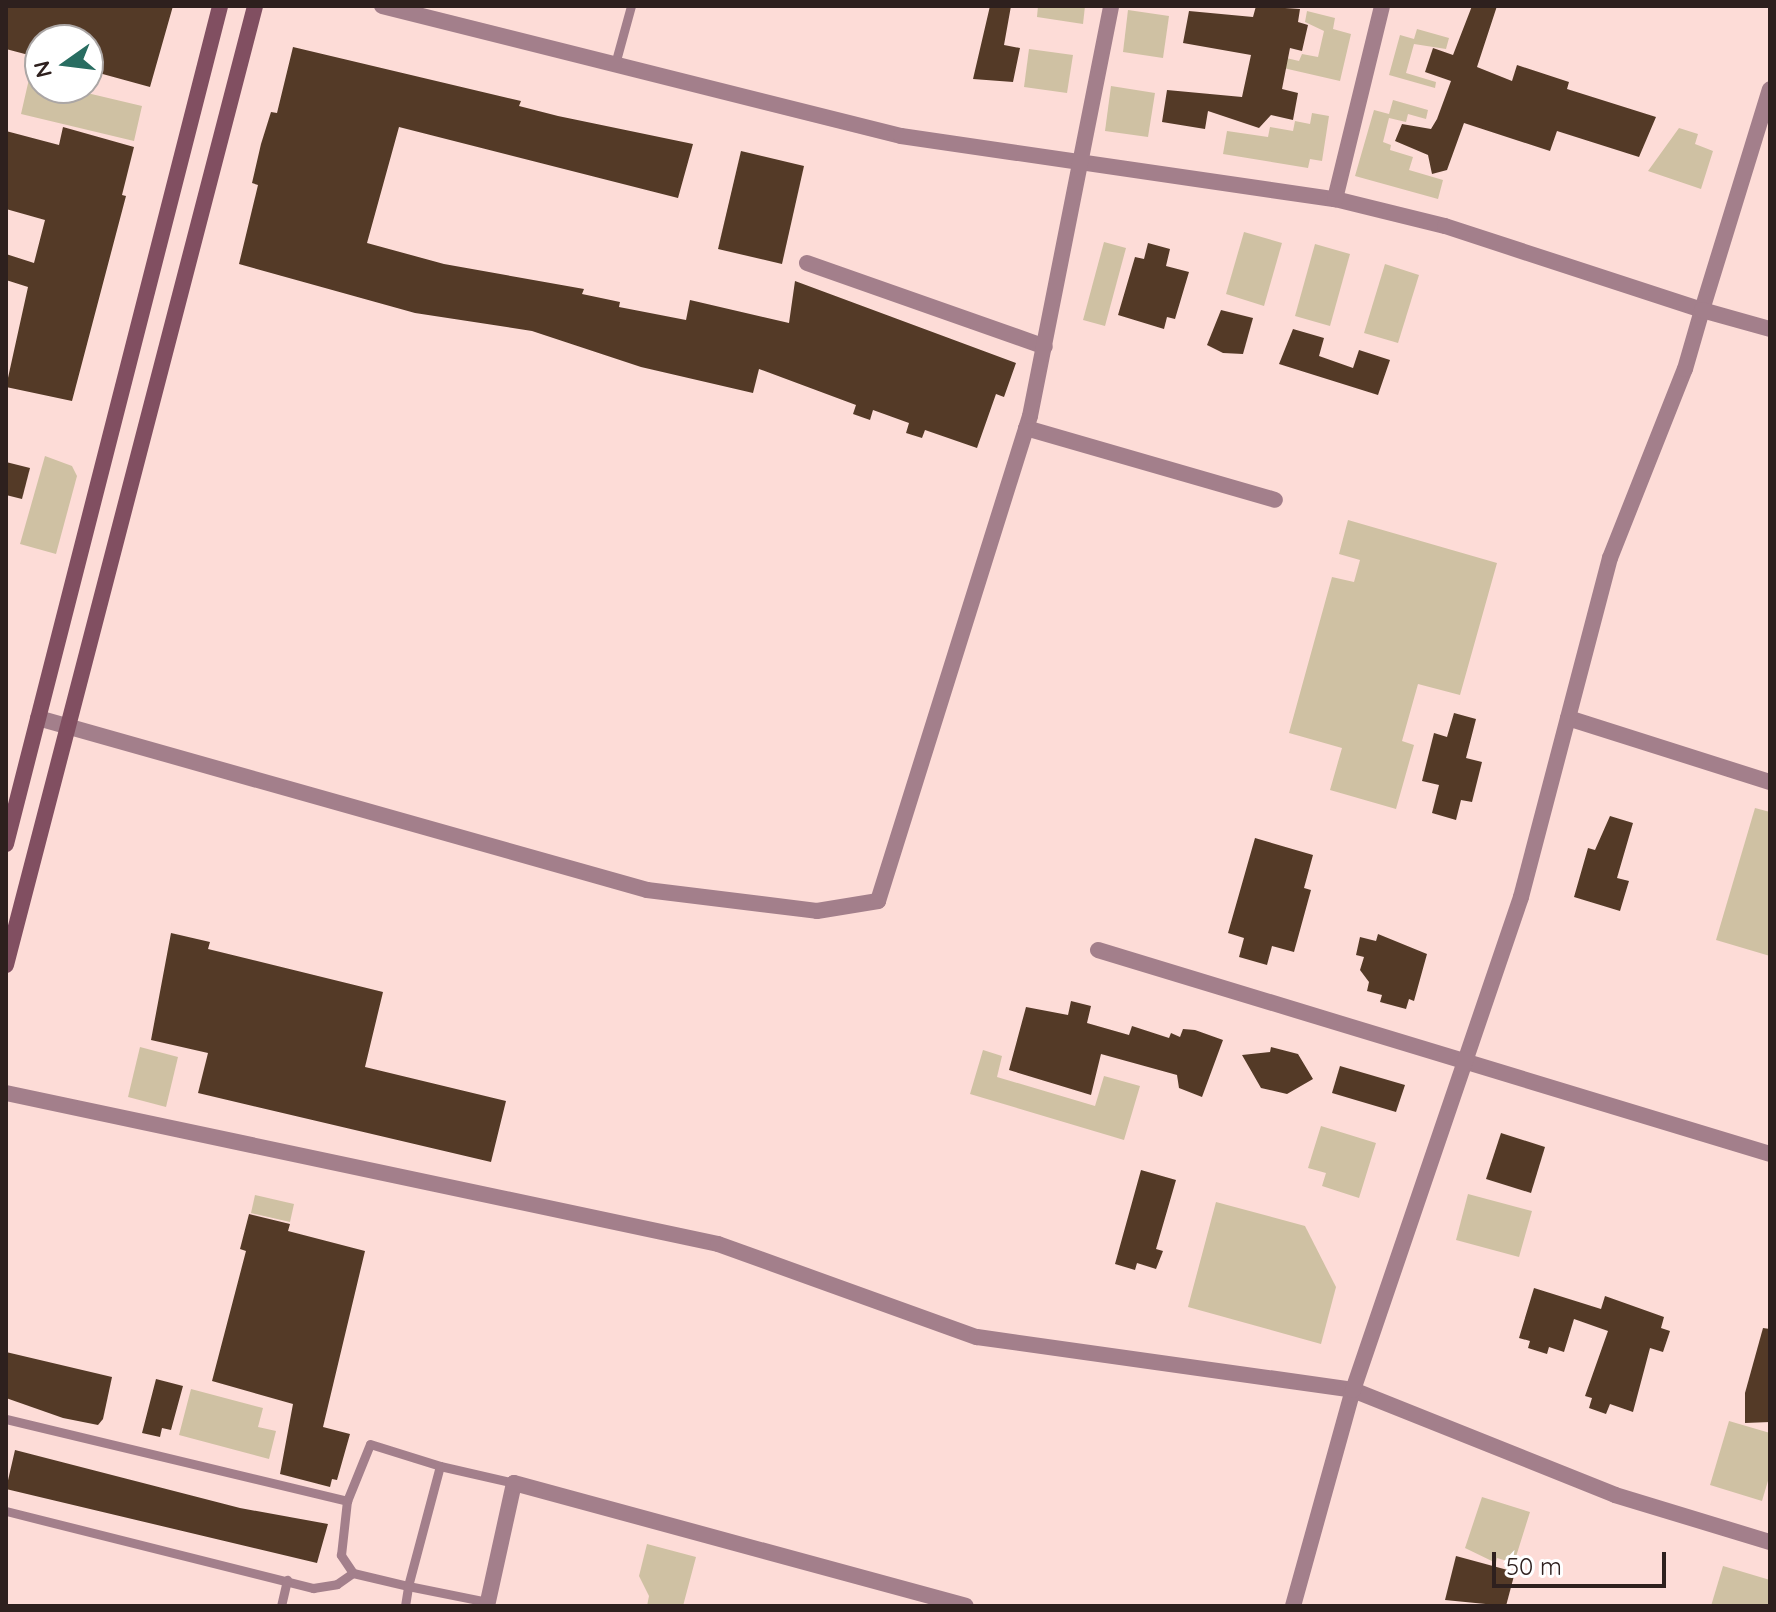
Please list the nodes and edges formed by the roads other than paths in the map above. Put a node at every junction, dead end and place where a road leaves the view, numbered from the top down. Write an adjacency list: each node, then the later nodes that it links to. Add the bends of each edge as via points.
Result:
1 (220, 6): 18 (street)
2 (255, 6): 20 (street)
3 (382, 6): 7 (street)
4 (631, 6): 8 (lane)
5 (1111, 6): 10 (street)
6 (1382, 6): 11 (street)
7 (429, 12): 8 (street)
8 (615, 64): 10 (street, via 901,136)
9 (1770, 89): 13 (street)
10 (1083, 165): 11 (street); 15 (street)
11 (1335, 199): 13 (street, via 1445,226)
12 (807, 263): 15 (street)
13 (1702, 310): 14 (street); 19 (street, via 1685,369 1610,558)
14 (1770, 329)
15 (1045, 347): 16 (street)
16 (1026, 428): 17 (street); 20 (street, via 878,901 817,911 647,890)
17 (1275, 500)
18 (38, 718): 20 (street); 22 (street)
19 (1568, 718): 21 (street); 25 (street, via 1521,897)
20 (70, 731): 24 (street)
21 (1770, 782)
22 (6, 844)
23 (1098, 950): 25 (street)
24 (6, 965)
25 (1465, 1063): 27 (street); 28 (street)
26 (6, 1093): 28 (street, via 718,1244 977,1337)
27 (1770, 1154)
28 (1353, 1390): 34 (street, via 1615,1495); 42 (street)
29 (6, 1419): 32 (lane)
30 (440, 1466): 31 (lane); 32 (lane, via 370,1444); 37 (lane)
31 (514, 1483): 38 (street); 41 (street)
32 (347, 1501): 35 (lane, via 341,1555)
33 (6, 1511): 36 (lane)
34 (1770, 1542)
35 (353, 1573): 36 (lane, via 337,1584 313,1588); 37 (lane)
36 (287, 1580): 39 (lane)
37 (408, 1586): 38 (lane); 40 (lane)
38 (487, 1604)
39 (281, 1606)
40 (405, 1606)
41 (966, 1606)
42 (1293, 1606)

